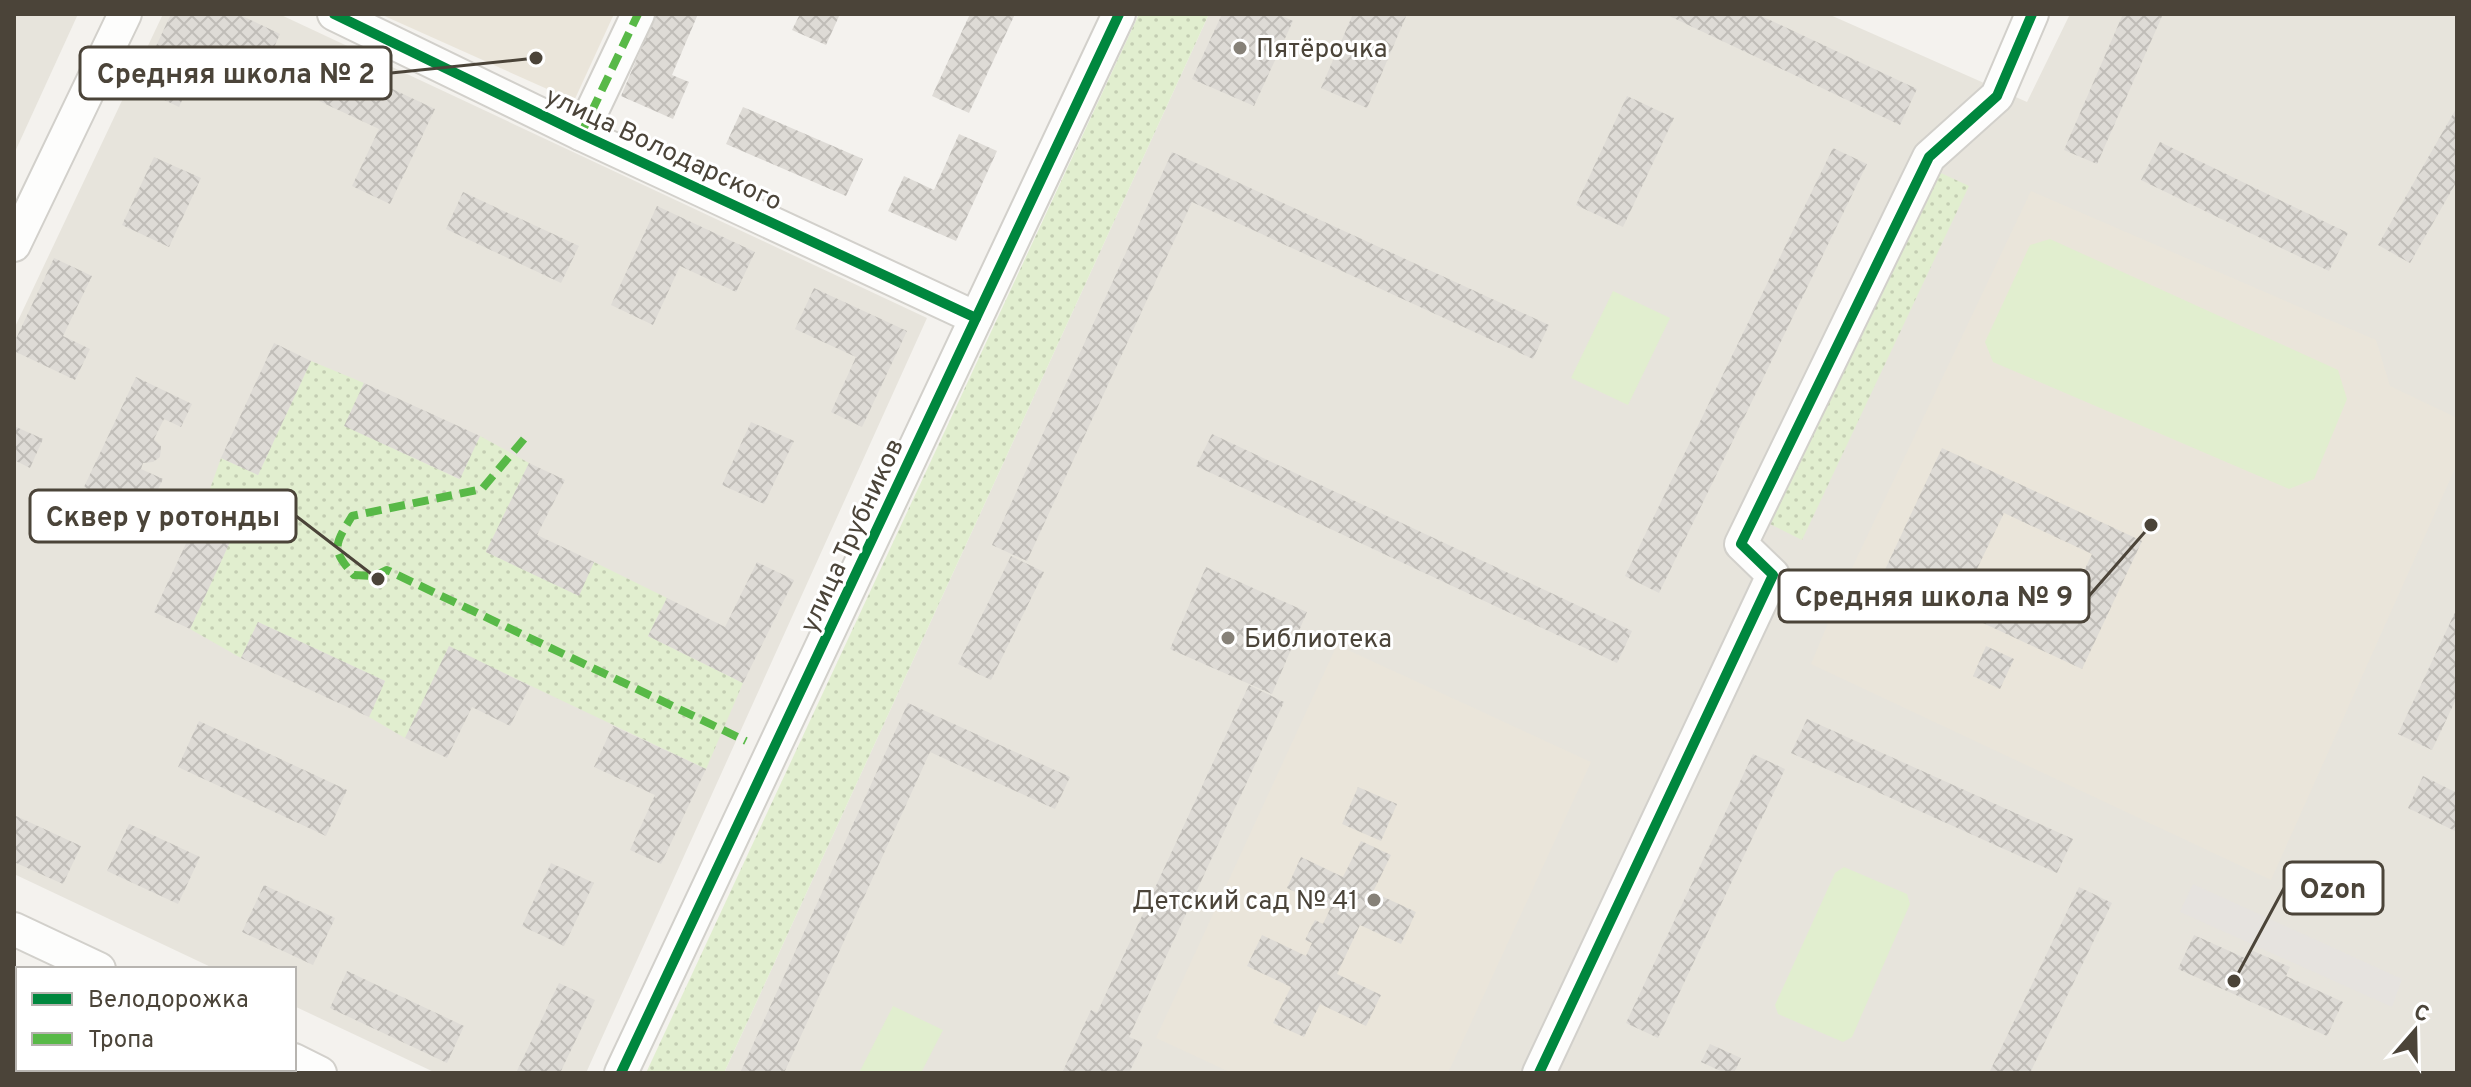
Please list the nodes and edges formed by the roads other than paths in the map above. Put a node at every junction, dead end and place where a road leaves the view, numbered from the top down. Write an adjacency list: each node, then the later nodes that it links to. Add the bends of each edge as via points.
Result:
1 (125, 14): 7 (street)
2 (334, 14): 6 (street, улица Володарского)
3 (638, 14): 6 (street)
4 (1119, 14): 8 (street, улица Трубников)
5 (2032, 14): 14 (street, via 1997,96 1929,157 1741,544 1773,575)
6 (581, 134): 8 (street, улица Володарского)
7 (14, 245)
8 (976, 318): 13 (street, улица Трубников)
9 (18, 941): 10 (street)
10 (93, 967)
11 (296, 1061): 12 (street)
12 (320, 1073)
13 (621, 1073)
14 (1539, 1073)

